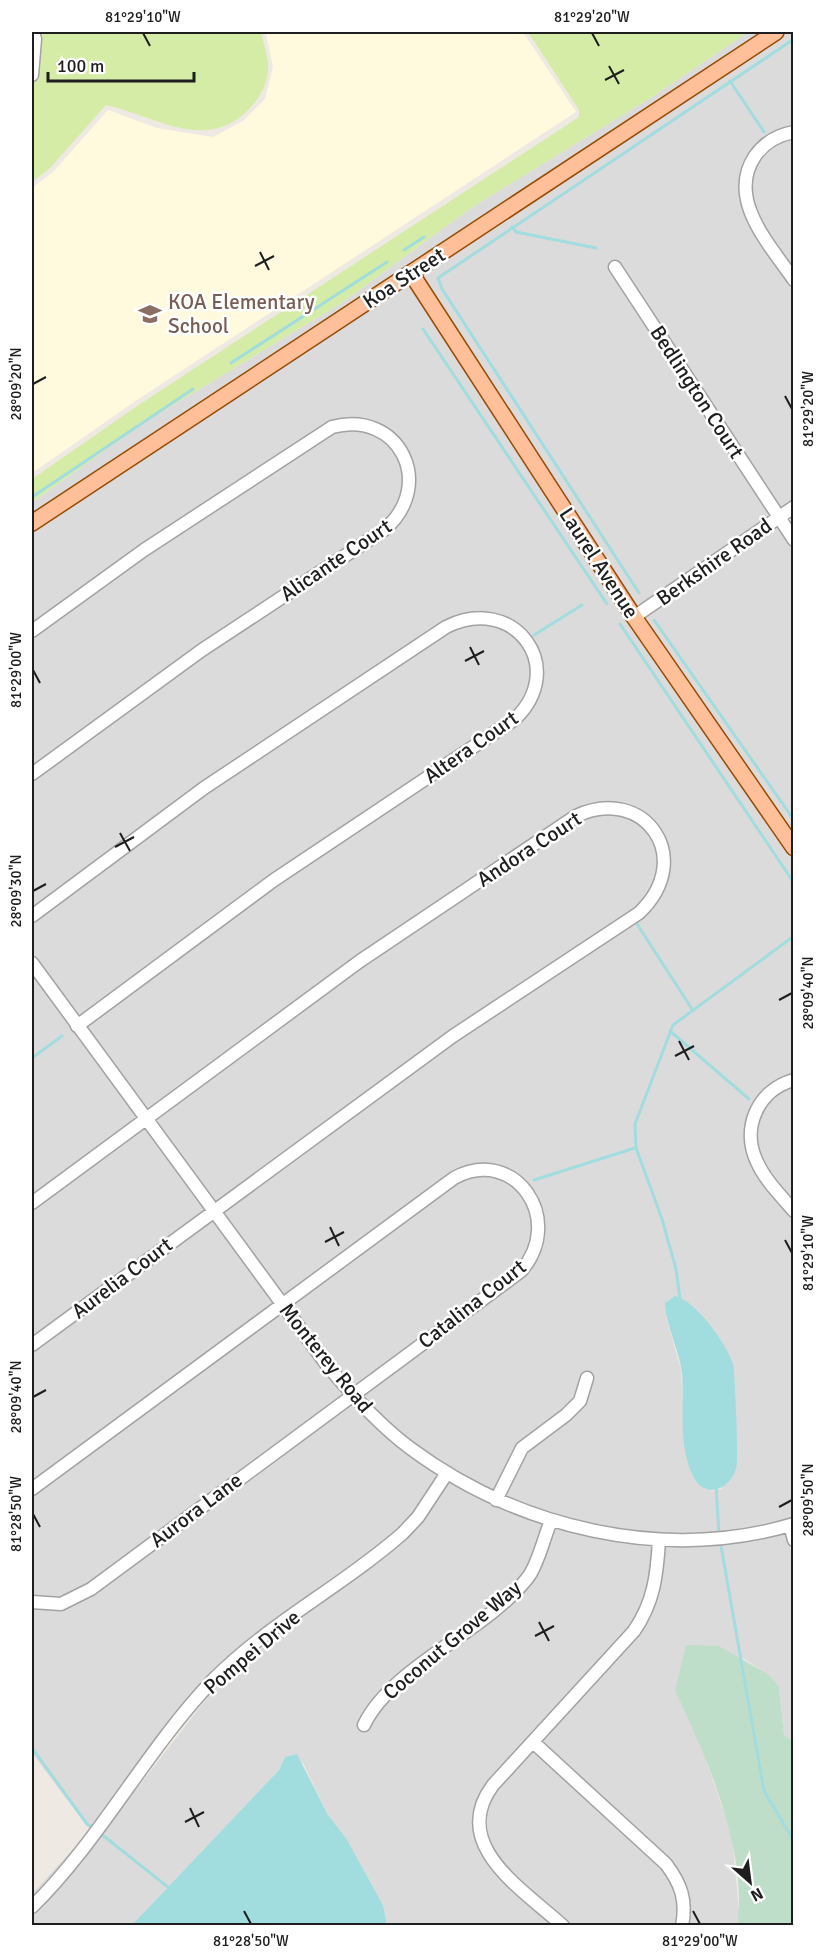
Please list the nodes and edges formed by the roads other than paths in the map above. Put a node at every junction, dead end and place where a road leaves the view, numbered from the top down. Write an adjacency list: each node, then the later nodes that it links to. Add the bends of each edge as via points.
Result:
1 (33, 32): 3 (street, via 36,39)
2 (776, 32): 6 (main road, Koa Street)
3 (32, 75)
4 (794, 132): 7 (street, via 778,137 758,151 747,171 745,194 750,212)
5 (615, 267): 9 (street, Bedlington Court)
6 (411, 273): 10 (main road, Koa Street); 12 (main road, Laurel Avenue)
7 (794, 280)
8 (794, 507): 9 (street, Berkshire Road)
9 (779, 518): 11 (street, Bedlington Court); 12 (street, Berkshire Road)
10 (32, 523)
11 (794, 540)
12 (634, 617): 15 (main road, Laurel Avenue)
13 (32, 631): 14 (street, Alicante Court, via 163,537 332,427 355,423 374,428 396,444 406,461 410,478 408,496 400,514 384,530 202,650)
14 (32, 774)
15 (794, 848)
16 (32, 916): 18 (street, Altera Court, via 204,788 446,627 475,617 489,618 516,630 531,648 536,684 515,719 274,880)
17 (32, 963): 18 (street, Monterey Road)
18 (77, 1026): 20 (street, Monterey Road)
19 (794, 1080): 23 (street, via 764,1097 753,1118 750,1140 760,1168)
20 (146, 1118): 21 (street); 22 (street, Monterey Road); 22 (street, Andora Court, via 360,961 576,816 600,808 620,809 636,815 653,831 664,852 664,874 657,893 639,913 453,1036)
21 (32, 1203)
22 (213, 1210): 24 (street, Monterey Road); 25 (street, Aurelia Court)
23 (794, 1211)
24 (282, 1303): 27 (street, Monterey Road); 27 (street, Catalina Court, via 460,1175 494,1172 527,1191 540,1231 526,1265); 29 (street)
25 (32, 1345)
26 (587, 1378): 30 (street, via 580,1401 522,1448)
27 (352, 1395): 28 (street, Monterey Road, via 409,1447); 35 (street, Aurora Lane, via 91,1589 61,1604)
28 (447, 1473): 30 (street, Monterey Road); 38 (street, Pompei Drive, via 403,1533 213,1681 88,1843)
29 (32, 1489)
30 (496, 1500): 31 (street, Monterey Road)
31 (551, 1521): 33 (street, Monterey Road); 36 (street, Coconut Grove Way, via 529,1575 498,1606 399,1683 371,1710)
32 (792, 1525): 33 (street, Monterey Road, via 728,1537); 34 (street)
33 (659, 1540): 37 (street, via 657,1581 646,1612 634,1631)
34 (794, 1540)
35 (32, 1602)
36 (364, 1725)
37 (533, 1742): 39 (street, via 486,1795 478,1830 494,1863); 40 (street, via 666,1864 682,1889)
38 (32, 1907)
39 (563, 1926)
40 (682, 1926)

